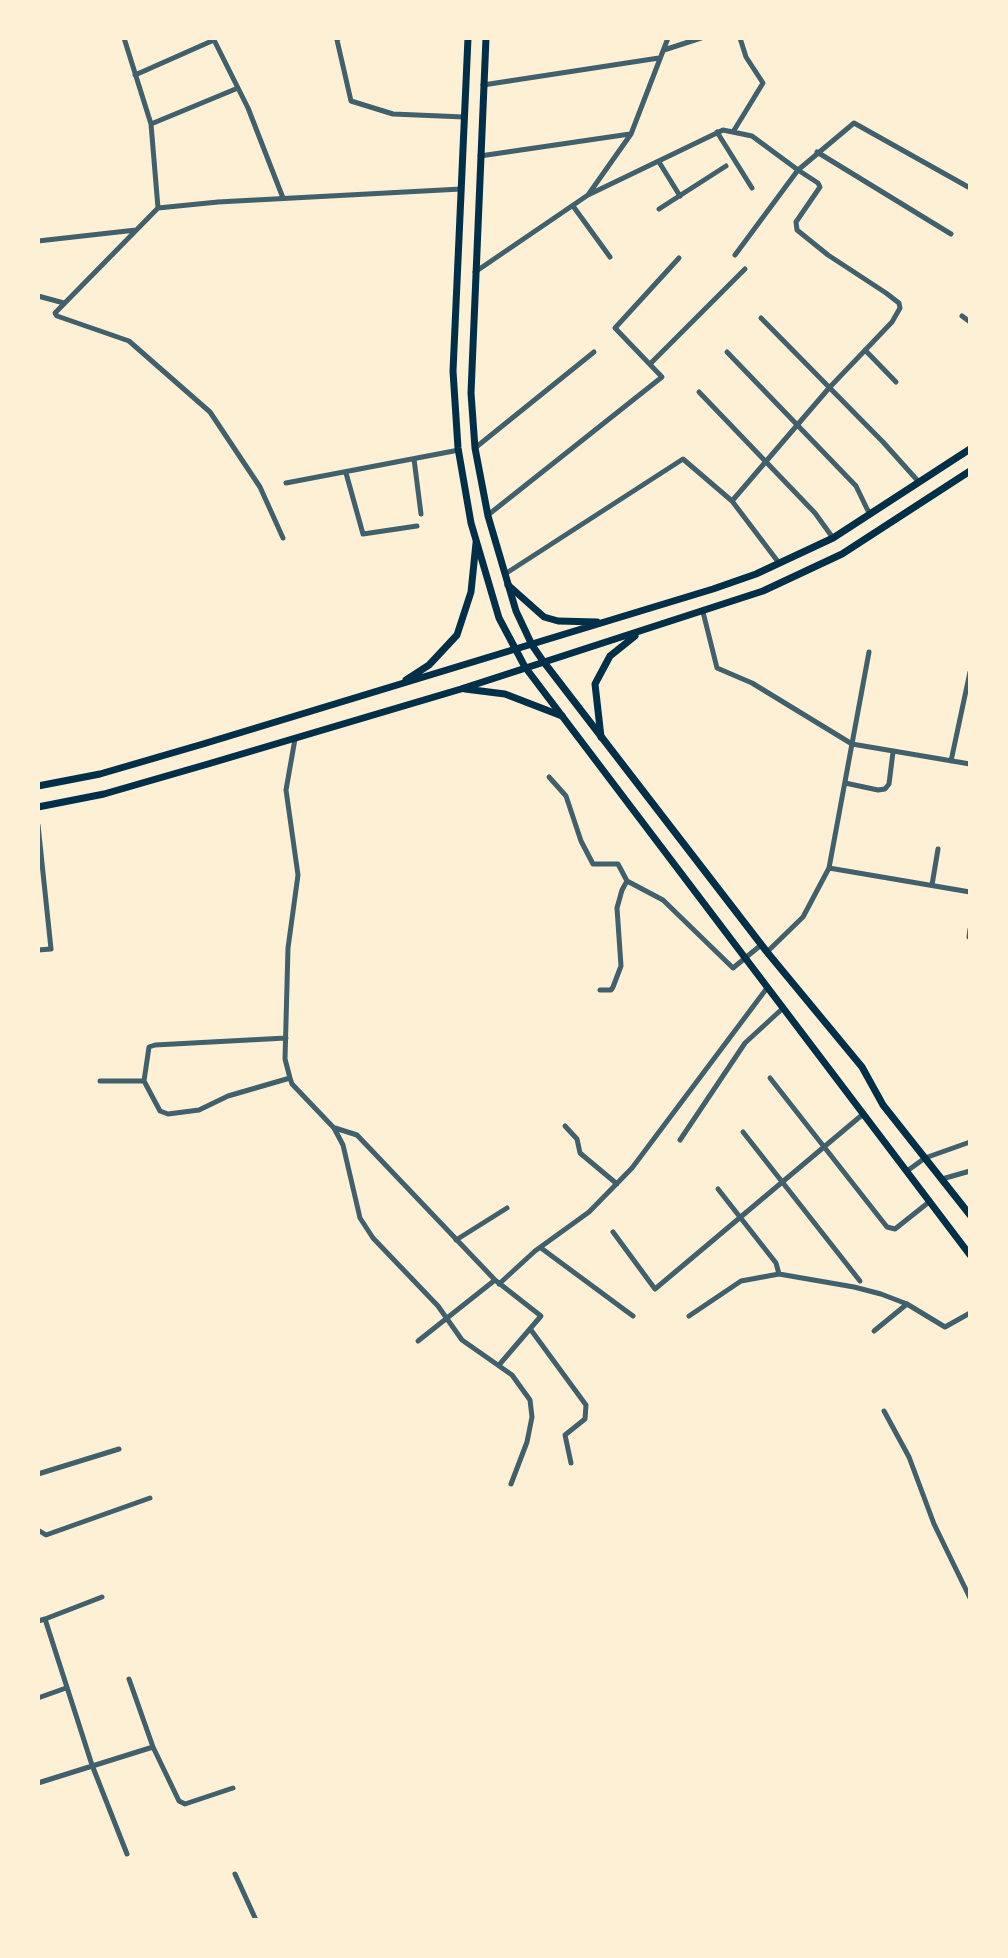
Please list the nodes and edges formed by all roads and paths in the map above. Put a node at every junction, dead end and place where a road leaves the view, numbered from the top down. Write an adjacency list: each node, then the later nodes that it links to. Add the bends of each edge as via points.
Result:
1 (124, 38): 11 (street)
2 (339, 38): 14 (street, via 351,101 393,114)
3 (468, 38): 14 (main road)
4 (486, 38): 12 (main road)
5 (668, 38): 9 (street)
6 (701, 38): 9 (street)
7 (740, 38): 17 (street, via 763,83)
8 (214, 39): 11 (street); 13 (street)
9 (663, 50): 10 (street)
10 (660, 58): 12 (street); 18 (street)
11 (135, 75): 15 (street)
12 (483, 85): 20 (main road)
13 (238, 88): 15 (street); 29 (street)
14 (464, 117): 26 (main road)
15 (151, 124): 31 (street)
16 (717, 132): 17 (street); 21 (street); 24 (street)
17 (733, 132): 23 (street, via 752,136)
18 (631, 134): 20 (street); 27 (street)
19 (817, 152): 23 (street); 25 (street, via 854,123); 34 (street)
20 (480, 156): 41 (main road)
21 (659, 162): 27 (street); 28 (street)
22 (726, 166): 28 (street)
23 (798, 170): 36 (street); 47 (street, via 820,187 796,222 797,230 900,305 892,322)
24 (752, 188)
25 (970, 188)
26 (461, 189): 29 (street); 40 (main road)
27 (588, 195): 30 (street)
28 (680, 196): 32 (street)
29 (283, 198): 31 (street)
30 (573, 206): 37 (street); 41 (street)
31 (158, 208): 33 (street)
32 (659, 209)
33 (137, 230): 35 (street); 43 (street)
34 (951, 234)
35 (38, 241)
36 (735, 255)
37 (610, 257)
38 (679, 258): 50 (street, via 615,328)
39 (745, 269): 50 (street)
40 (457, 271): 41 (main road); 57 (main road, via 453,371)
41 (475, 272): 55 (main road)
42 (38, 296): 43 (street)
43 (64, 303): 70 (street, via 57,316 129,341 210,412 260,487)
44 (962, 316): 46 (street)
45 (761, 318): 52 (street)
46 (970, 322)
47 (865, 350): 51 (street); 52 (street)
48 (594, 352): 55 (street)
49 (727, 352): 54 (street)
50 (650, 364): 68 (street, via 662,377)
51 (896, 382)
52 (829, 388): 54 (street); 62 (street)
53 (699, 392): 59 (street)
54 (797, 425): 59 (street); 67 (street, via 856,486)
55 (475, 448): 68 (main road)
56 (970, 449): 62 (main road)
57 (459, 450): 58 (street); 72 (main road)
58 (414, 459): 60 (street); 66 (street)
59 (764, 463): 65 (street); 71 (street)
60 (346, 473): 63 (street); 69 (street, via 363,534)
61 (969, 474): 64 (main road)
62 (921, 480): 64 (main road); 67 (main road)
63 (286, 483)
64 (933, 494): 76 (main road, via 842,554)
65 (732, 501): 73 (street); 74 (street, via 683,459)
66 (421, 514)
67 (870, 515): 71 (main road)
68 (488, 516): 74 (main road)
69 (417, 526)
70 (283, 538)
71 (833, 538): 73 (main road)
72 (476, 543): 80 (main road, via 499,618); 85 (main road, via 471,592 457,635 429,665)
73 (779, 564): 77 (main road)
74 (504, 575): 75 (main road)
75 (508, 585): 77 (main road, via 544,617); 79 (main road)
76 (703, 612): 78 (main road); 90 (street, via 717,668 752,683)
77 (607, 622): 79 (main road)
78 (640, 632): 82 (main road); 88 (main road, via 610,656 595,684)
79 (532, 645): 80 (main road); 82 (main road)
80 (515, 650): 83 (main road); 85 (main road)
81 (869, 652): 90 (street)
82 (543, 661): 83 (main road); 88 (main road)
83 (525, 667): 86 (main road); 87 (main road)
84 (970, 672): 92 (street)
85 (398, 686): 96 (main road, via 100,774)
86 (461, 689): 87 (main road, via 505,694); 89 (main road)
87 (562, 716): 109 (main road)
88 (601, 737): 106 (main road)
89 (295, 739): 97 (main road, via 104,794); 113 (street, via 286,790 298,875 288,948)
90 (852, 744): 91 (street); 95 (street)
91 (893, 752): 92 (street); 95 (street, via 885,789)
92 (951, 761): 93 (street)
93 (970, 764)
94 (549, 777): 101 (street, via 566,796 593,864 618,864)
95 (845, 783): 100 (street)
96 (38, 786)
97 (38, 807)
98 (38, 825): 107 (street, via 51,949)
99 (938, 849): 102 (street)
100 (829, 868): 102 (street); 108 (street, via 803,917)
101 (627, 881): 109 (street, via 663,900 733,968); 111 (street, via 617,908 621,966 613,987)
102 (932, 885): 103 (street)
103 (970, 892)
104 (970, 929): 105 (street)
105 (969, 937)
106 (761, 945): 108 (main road); 109 (street)
107 (38, 950)
108 (767, 952): 125 (main road, via 862,1067 883,1105)
109 (745, 958): 110 (main road)
110 (767, 988): 112 (main road); 129 (street)
111 (600, 990)
112 (782, 1009): 118 (main road); 122 (street, via 745,1043)
113 (286, 1038): 114 (street); 117 (street, via 155,1045 149,1047)
114 (290, 1078): 117 (street, via 199,1110 168,1114 160,1111); 120 (street)
115 (770, 1078): 124 (street)
116 (100, 1081): 117 (street)
117 (144, 1081)
118 (862, 1115): 124 (street); 127 (main road)
119 (565, 1126): 129 (street, via 577,1139 580,1153)
120 (334, 1128): 137 (street, via 357,1135); 147 (street, via 349,1164 360,1218)
121 (743, 1132): 130 (street)
122 (680, 1140)
123 (970, 1142): 125 (street)
124 (824, 1145): 130 (street); 132 (street, via 891,1229)
125 (925, 1158): 127 (street); 128 (main road)
126 (970, 1171): 128 (street)
127 (906, 1172): 132 (main road)
128 (942, 1179): 134 (main road)
129 (617, 1184): 138 (street)
130 (783, 1184): 135 (street); 141 (street)
131 (718, 1189): 135 (street)
132 (929, 1202): 139 (main road)
133 (507, 1208): 137 (street)
134 (970, 1215)
135 (742, 1218): 136 (street, via 655,1289); 140 (street)
136 (613, 1232)
137 (456, 1240): 142 (street)
138 (541, 1248): 142 (street); 145 (street)
139 (970, 1255)
140 (779, 1274): 143 (street, via 854,1287); 146 (street, via 741,1281)
141 (860, 1281)
142 (497, 1282): 147 (street); 148 (street, via 541,1316)
143 (907, 1304): 144 (street, via 945,1327); 149 (street)
144 (970, 1313)
145 (633, 1316)
146 (689, 1316)
147 (448, 1320): 150 (street); 151 (street, via 462,1340)
148 (531, 1330): 151 (street); 154 (street, via 586,1405 585,1419 565,1435)
149 (874, 1331)
150 (418, 1341)
151 (499, 1365): 156 (street, via 512,1375 531,1409 527,1442)
152 (884, 1411): 160 (street)
153 (119, 1449): 155 (street)
154 (571, 1463)
155 (38, 1474)
156 (511, 1484)
157 (150, 1498): 158 (street, via 46,1535)
158 (38, 1530)
159 (102, 1597): 161 (street)
160 (970, 1598)
161 (45, 1619): 162 (street); 164 (street)
162 (38, 1621)
163 (129, 1679): 166 (street)
164 (66, 1688): 165 (street); 167 (street)
165 (38, 1698)
166 (153, 1747): 167 (street); 169 (street, via 179,1801 185,1804)
167 (92, 1765): 168 (street); 170 (street)
168 (38, 1783)
169 (233, 1788)
170 (127, 1854)
171 (235, 1874): 172 (street)
172 (256, 1920)

